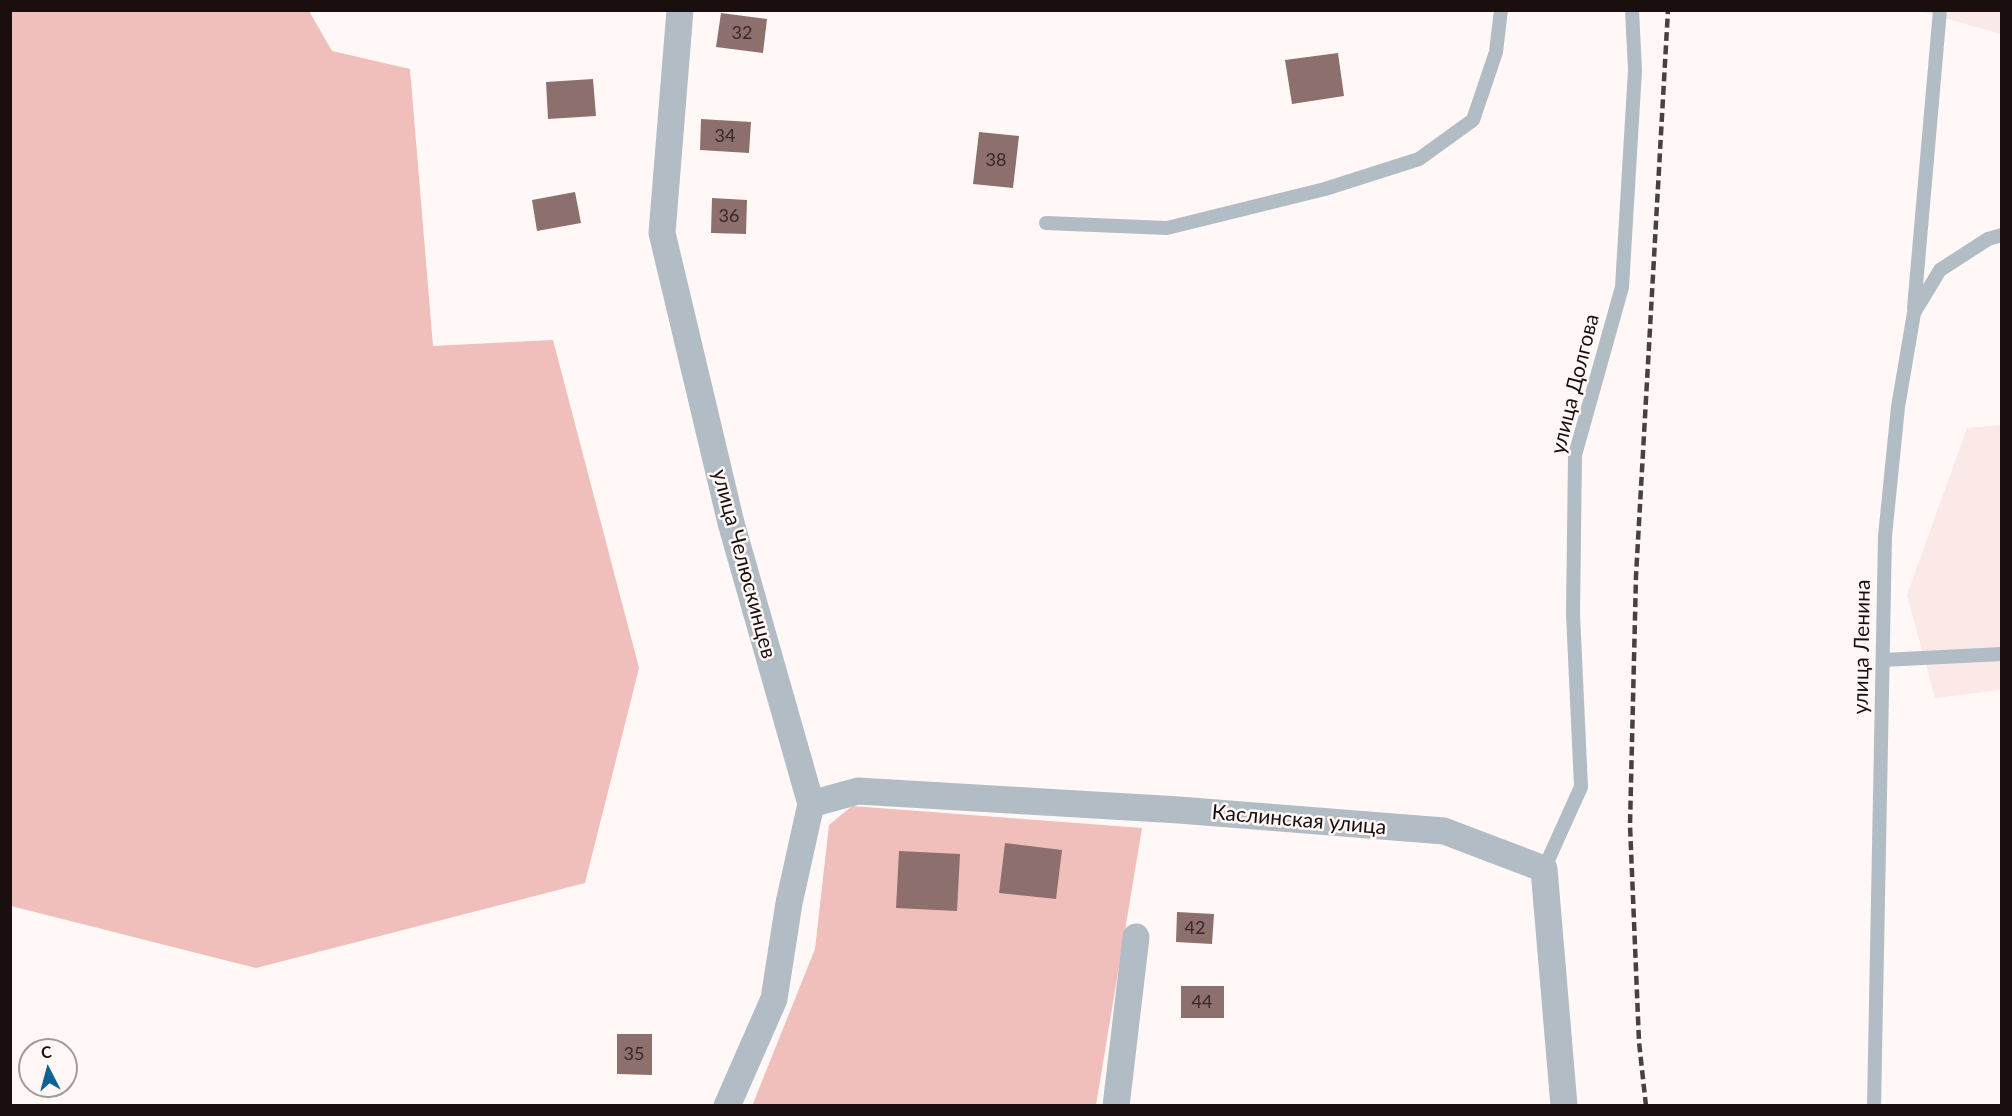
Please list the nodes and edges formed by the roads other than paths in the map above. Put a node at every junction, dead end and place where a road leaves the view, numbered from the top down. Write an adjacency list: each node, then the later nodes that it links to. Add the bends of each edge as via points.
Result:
1 (680, 10): 10 (street, улица Челюскинцев, via 662,233 731,523)
2 (1501, 10): 5 (lane, via 1496,52 1473,120 1419,159 1325,189 1167,228)
3 (1632, 10): 11 (lane, улица Долгова, via 1635,70 1622,287 1575,455 1573,614 1581,787)
4 (1940, 10): 7 (lane)
5 (1046, 223)
6 (2001, 235): 7 (lane, улица Ленина, via 1988,239 1940,270)
7 (1914, 314): 9 (lane, улица Ленина, via 1898,407 1885,536)
8 (2001, 654): 9 (lane)
9 (1883, 660): 16 (lane, улица Ленина)
10 (811, 804): 11 (street, Каслинская улица, via 858,791 1444,831); 13 (street, улица Челюскинцев, via 789,903 774,999)
11 (1544, 869): 15 (street)
12 (1136, 937): 14 (street)
13 (727, 1106)
14 (1116, 1106)
15 (1564, 1106)
16 (1874, 1106)

